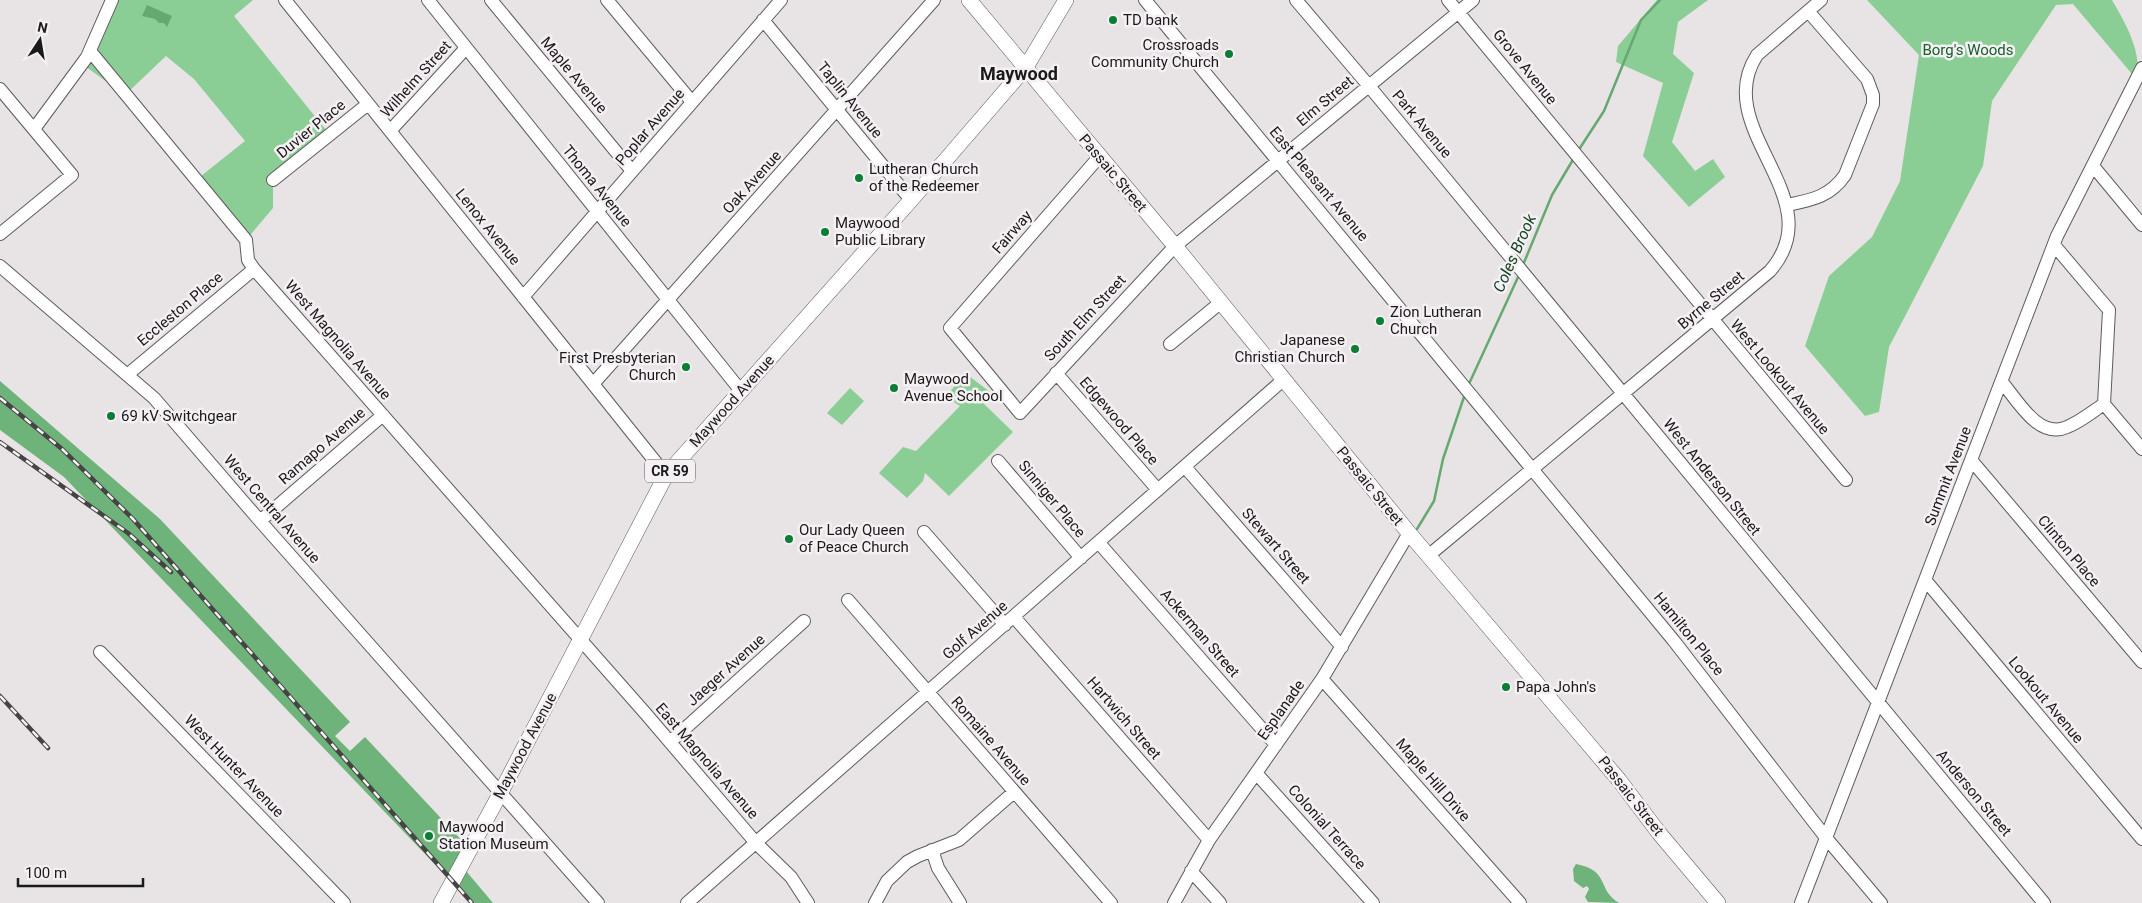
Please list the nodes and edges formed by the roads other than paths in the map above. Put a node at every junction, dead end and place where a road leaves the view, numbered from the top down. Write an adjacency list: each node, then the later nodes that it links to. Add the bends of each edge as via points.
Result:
1 (112, 0): 19 (street)
2 (285, 0): 25 (street, Lenox Avenue)
3 (428, 0): 18 (street, Thoma Avenue)
4 (491, 0): 33 (street, Maple Avenue)
5 (607, 0): 24 (street)
6 (781, 0): 17 (street, Poplar Avenue)
7 (934, 0): 26 (street, Oak Avenue)
8 (969, 0): 20 (main road, Passaic Street)
9 (1066, 0): 20 (main road, Maywood Avenue / CR 59)
10 (1144, 0): 31 (street, East Pleasant Avenue)
11 (1296, 0): 22 (street, Park Avenue)
12 (1448, 0): 16 (street, Grove Avenue)
13 (1473, 0): 16 (street, Elm Street)
14 (1821, 0): 15 (street, Byrne Street)
15 (1808, 11): 36 (street, Byrne Street, via 1757,55 1745,85 1747,109); 36 (street, via 1867,79 1873,104 1839,183 1822,196)
16 (1458, 12): 22 (street, Elm Street); 29 (street, Grove Avenue)
17 (763, 20): 24 (street, Poplar Avenue); 26 (street, Taplin Avenue)
18 (466, 48): 28 (street, Wilhelm Street); 37 (street, Thoma Avenue)
19 (90, 51): 27 (street); 43 (street, West Magnolia Avenue, via 246,240 248,260)
20 (1026, 67): 30 (main road, Passaic Street); 35 (main road, Maywood Avenue / CR 59)
21 (2142, 68): 32 (street, Summit Avenue)
22 (1369, 86): 31 (street, Elm Street); 44 (street, Park Avenue)
23 (0, 88): 27 (street)
24 (692, 102): 33 (street, Poplar Avenue)
25 (368, 104): 28 (street, Lenox Avenue); 34 (street, Duvier Place)
26 (837, 110): 35 (street, Taplin Avenue); 46 (street, Oak Avenue)
27 (34, 129): 39 (street, via 72,174)
28 (390, 131): 45 (street, Lenox Avenue)
29 (1576, 155): 48 (street, West Lookout Avenue)
30 (1099, 157): 41 (main road, Passaic Street); 59 (street, Fairway, via 950,328)
31 (1279, 161): 41 (street, Elm Street); 55 (street, East Pleasant Avenue)
32 (2093, 166): 38 (street); 40 (street, Summit Avenue)
33 (632, 171): 37 (street, Poplar Avenue)
34 (273, 180)
35 (911, 200): 56 (main road, Maywood Avenue / CR 59)
36 (1786, 205): 48 (street, Byrne Street, via 1790,230 1778,262)
37 (597, 212): 45 (street, Poplar Avenue); 46 (street, Thoma Avenue)
38 (2142, 225)
39 (0, 234)
40 (2054, 245): 53 (street, Summit Avenue); 58 (street, via 2109,310)
41 (1175, 246): 47 (main road, Passaic Street); 50 (street, South Elm Street)
42 (0, 266): 51 (street, West Central Avenue)
43 (254, 269): 51 (street, Eccleston Place); 60 (street, West Magnolia Avenue)
44 (1521, 270): 57 (street, West Anderson Street)
45 (523, 297): 54 (street, Lenox Avenue)
46 (668, 300): 54 (street, Oak Avenue); 56 (street, Thoma Avenue)
47 (1220, 303): 49 (street); 52 (main road, Passaic Street)
48 (1712, 320): 57 (street, Byrne Street); 67 (street, West Lookout Avenue)
49 (1170, 344)
50 (1056, 373): 59 (street, South Elm Street); 68 (street, Edgewood Place)
51 (127, 375): 69 (street, West Central Avenue, via 154,398)
52 (1283, 380): 64 (street, Golf Avenue); 71 (main road, Passaic Street)
53 (2002, 382): 58 (street, via 2037,422 2053,430 2068,427); 63 (street, Summit Avenue)
54 (593, 384): 66 (street, Lenox Avenue)
55 (1467, 390): 65 (street, Hamilton Place)
56 (741, 391): 66 (main road, Maywood Avenue / CR 59)
57 (1623, 394): 65 (street, Byrne Street); 85 (street, West Anderson Street)
58 (2104, 404): 61 (street)
59 (1020, 413)
60 (382, 415): 69 (street, Ramapo Avenue); 79 (street, West Magnolia Avenue)
61 (2142, 449)
62 (998, 461): 74 (street, Sinniger Place)
63 (1972, 461): 75 (street, Summit Avenue); 82 (street, Clinton Place)
64 (1185, 467): 68 (street, Golf Avenue); 80 (street, Stewart Street)
65 (1531, 470): 73 (street, Byrne Street); 91 (street, Hamilton Place, via 1674,641)
66 (666, 475): 79 (main road, Maywood Avenue / CR 59)
67 (1846, 480)
68 (1158, 490): 72 (street, Golf Avenue)
69 (260, 521): 89 (street, West Central Avenue)
70 (924, 532): 78 (street, Hartwich Street)
71 (1410, 533): 73 (main road, Passaic Street); 80 (street, Esplanade)
72 (1099, 543): 74 (street, Golf Avenue); 87 (street, Ackerman Street)
73 (1428, 556): 109 (main road, Passaic Street, via 1619,780)
74 (1082, 558): 78 (street, Golf Avenue)
75 (1926, 581): 85 (street, Summit Avenue); 92 (street, Lookout Avenue)
76 (848, 600): 84 (street, Romaine Avenue)
77 (804, 621): 86 (street, Jaeger Avenue)
78 (1010, 621): 84 (street, Golf Avenue); 93 (street, Hartwich Street)
79 (581, 640): 86 (street, East Magnolia Avenue); 89 (main road, Maywood Avenue / CR 59)
80 (1342, 648): 83 (street, Esplanade)
81 (100, 652): 97 (street, West Hunter Avenue)
82 (2142, 662)
83 (1322, 679): 87 (street, Esplanade); 108 (street, Maple Hill Drive)
84 (928, 693): 90 (street, Romaine Avenue); 94 (street, Golf Avenue)
85 (1879, 704): 91 (street, Summit Avenue); 112 (street, Anderson Street)
86 (670, 742): 94 (street, East Magnolia Avenue)
87 (1276, 745): 88 (street, Esplanade)
88 (1256, 773): 93 (street, Esplanade); 107 (street, Colonial Terrace)
89 (501, 792): 98 (main road, Maywood Avenue / CR 59); 99 (street, West Central Avenue)
90 (1014, 792): 95 (street, via 959,840); 104 (street, Romaine Avenue)
91 (1827, 839): 110 (street, Summit Avenue); 111 (street, Hamilton Place)
92 (2142, 839)
93 (1209, 840): 96 (street, Esplanade)
94 (756, 843): 100 (street, Golf Avenue); 101 (street, East Magnolia Avenue, via 791,877)
95 (932, 850): 102 (street, via 896,871); 103 (street, via 942,875)
96 (1192, 872): 105 (street, Esplanade); 106 (street)
97 (344, 903)
98 (441, 903)
99 (598, 903)
100 (687, 903)
101 (808, 903)
102 (874, 903)
103 (960, 903)
104 (1111, 903)
105 (1174, 903)
106 (1220, 903)
107 (1373, 903)
108 (1520, 903)
109 (1718, 903)
110 (1801, 903)
111 (1881, 903)
112 (2044, 903)

